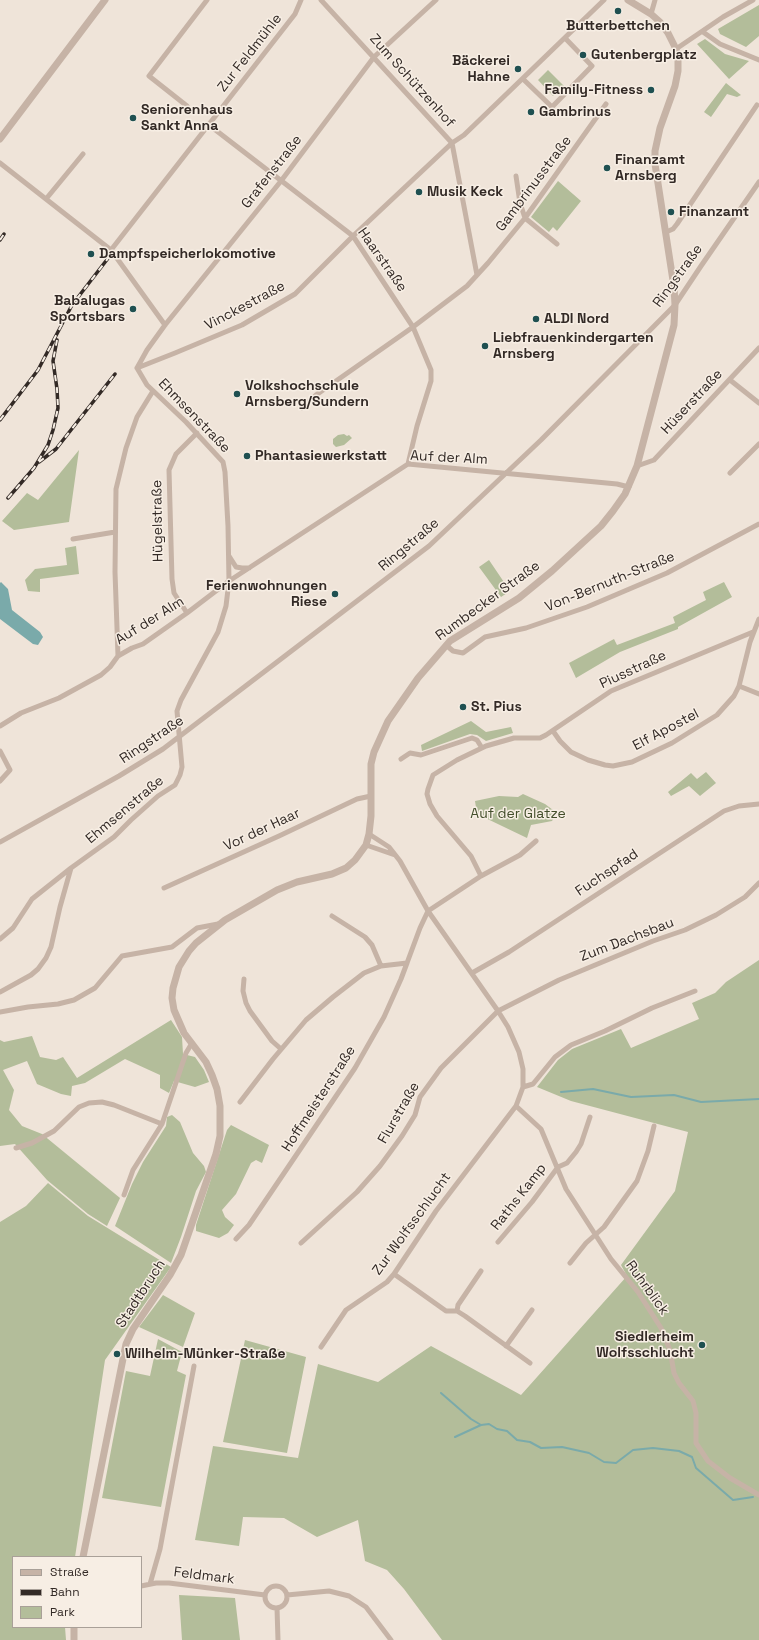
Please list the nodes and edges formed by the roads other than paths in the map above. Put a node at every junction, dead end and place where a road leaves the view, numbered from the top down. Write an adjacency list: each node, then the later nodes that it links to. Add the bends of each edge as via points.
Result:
1 (105, 0): 21 (street)
2 (207, 0): 19 (street, via 149,76)
3 (302, 0): 20 (street, Zur Feldmühle, via 295,14)
4 (321, 0): 14 (street, Zum Schützenhof)
5 (436, 0): 14 (street, Grafenstraße)
6 (604, 0): 12 (street)
7 (628, 0): 10 (street, Rumbecker Straße)
8 (656, 0): 10 (street)
9 (752, 0): 11 (street, via 723,16)
10 (651, 14): 13 (street, Rumbecker Straße, via 668,33)
11 (703, 32): 13 (street); 15 (street, via 720,44)
12 (565, 38): 16 (street); 16 (street, via 592,66 552,107)
13 (676, 49): 30 (street, Rumbecker Straße, via 678,71 660,128 656,151)
14 (374, 56): 22 (street, Zum Schützenhof); 26 (street, Grafenstraße)
15 (759, 60)
16 (523, 79): 22 (street, via 464,135)
17 (606, 104): 29 (street, Gambrinusstraße)
18 (757, 105): 30 (street, via 677,224)
19 (187, 106)
20 (209, 125): 26 (street, Haarstraße); 33 (street, Zur Feldmühle)
21 (0, 139)
22 (452, 143): 31 (street, Vinckestraße); 34 (street, Zum Schützenhof)
23 (83, 154): 28 (street)
24 (0, 163): 28 (street)
25 (516, 176): 29 (street)
26 (281, 181): 31 (street, Haarstraße); 36 (street, Grafenstraße)
27 (759, 182): 35 (street, Ringstraße, via 700,266)
28 (46, 199): 33 (street)
29 (525, 218): 32 (street); 34 (street, Gambrinusstraße)
30 (666, 232): 35 (street, Rumbecker Straße)
31 (353, 236): 37 (street, Haarstraße); 39 (street, Vinckestraße, via 295,294 242,325)
32 (557, 244)
33 (111, 250): 36 (street)
34 (477, 275): 37 (street, via 467,286)
35 (676, 306): 47 (street, Rumbecker Straße, via 669,346); 48 (street, Ringstraße)
36 (165, 325): 39 (street, Grafenstraße)
37 (413, 327): 43 (street, via 316,395); 46 (street, Haarstraße, via 431,375)
38 (759, 348): 40 (street, Hüserstraße)
39 (137, 368): 41 (street, Ehmsenstraße)
40 (730, 380): 42 (street); 47 (street, Hüserstraße, via 654,460)
41 (153, 391): 44 (street, Ehmsenstraße); 52 (street, via 137,417 120,470 116,489)
42 (759, 403)
43 (302, 408)
44 (197, 433): 54 (street, Ehmsenstraße, via 222,462 225,472); 57 (street, Hügelstraße, via 176,454 169,470 172,579 174,593)
45 (759, 444): 49 (street)
46 (408, 464): 48 (street, Auf der Alm); 55 (street, Auf der Alm)
47 (637, 466): 50 (street, Rumbecker Straße)
48 (506, 473): 50 (street, Auf der Alm); 66 (street, Ringstraße, via 429,546)
49 (730, 473)
50 (629, 487): 60 (street, Rumbecker Straße, via 601,526 552,571 515,600 462,632)
51 (759, 524): 60 (street, Von-Bernuth-Straße, via 667,573 594,604 526,628 485,636 463,653 454,651)
52 (115, 532): 53 (street); 61 (street)
53 (73, 539)
54 (228, 555): 55 (street, via 236,567); 56 (street, Ehmsenstraße)
55 (250, 568): 56 (street, Auf der Alm)
56 (229, 581): 57 (street, Auf der Alm); 66 (street, Ehmsenstraße, via 226,606 218,632 177,711)
57 (187, 613): 61 (street, Auf der Alm, via 143,644)
58 (759, 619): 59 (street, Elf Apostel)
59 (753, 632): 62 (street, Elf Apostel); 65 (street, Piusstraße, via 611,690)
60 (446, 645): 71 (street, Rumbecker Straße, via 418,678 383,730 371,764)
61 (118, 656): 64 (street, Auf der Alm, via 101,675 59,698 21,713)
62 (739, 686): 63 (street); 65 (street, Elf Apostel, via 726,705 709,721 660,749 626,763 605,765 580,757 565,747)
63 (759, 694)
64 (0, 726)
65 (553, 731): 67 (street, Piusstraße, via 540,738 514,738)
66 (180, 737): 75 (street, Ringstraße, via 138,766); 78 (street, Ehmsenstraße, via 182,767 174,785 158,796 114,837)
67 (482, 748): 69 (street, via 477,740 472,738 421,755 410,753); 79 (street, Piusstraße, via 434,775 427,794 437,816 471,856)
68 (0, 751): 70 (street, via 10,770)
69 (401, 759)
70 (0, 781)
71 (371, 796): 73 (street, Rumbecker Straße); 81 (street, Vor der Haar, via 357,799)
72 (759, 804): 88 (street, Fuchspfad, via 724,811 509,952)
73 (369, 834): 76 (street, Rumbecker Straße); 77 (street, via 384,842)
74 (536, 841): 79 (street, via 520,855)
75 (0, 842)
76 (366, 845): 77 (street); 84 (street, Rumbecker Straße, via 356,860 346,868 277,890)
77 (395, 855): 82 (street)
78 (71, 868): 85 (street, Ehmsenstraße, via 32,899 13,928); 91 (street, via 51,948 46,958 32,976)
79 (481, 876): 82 (street)
80 (759, 883): 92 (street, Zum Dachsbau, via 745,897 716,915 685,930 559,980)
81 (164, 888)
82 (428, 910): 86 (street); 88 (street)
83 (332, 916): 87 (street, via 365,937 372,945)
84 (218, 924): 93 (street, via 197,928 172,947 122,956 94,988 74,1000); 94 (street, Rumbecker Straße, via 189,951 179,967 174,982 174,1010 184,1033)
85 (0, 939)
86 (407, 963): 87 (street); 107 (street, Hoffmeisterstraße, via 384,1017 355,1068 249,1225)
87 (381, 966): 95 (street, via 364,973 333,997 306,1020)
88 (472, 973): 92 (street)
89 (244, 979): 95 (street, via 243,991 250,1011)
90 (695, 991): 96 (street, via 570,1045 555,1057 533,1084)
91 (0, 992)
92 (498, 1011): 96 (street, via 518,1052 523,1070); 109 (street, Flurstraße, via 441,1068 420,1097 415,1115 402,1136 366,1182)
93 (0, 1012)
94 (192, 1043): 100 (street, Rumbecker Straße, via 212,1075 217,1089); 101 (street, via 186,1052)
95 (281, 1049): 97 (street)
96 (523, 1087): 98 (street)
97 (240, 1102)
98 (516, 1106): 104 (street, Ruhrblick, via 541,1129); 112 (street, Zur Wolfsschlucht, via 436,1211)
99 (590, 1117): 104 (street, Raths Kamp, via 581,1144 567,1163)
100 (221, 1119): 120 (street, Stadtbruch, via 216,1154 181,1255 170,1276 135,1325 126,1344)
101 (162, 1124): 103 (street, via 114,1105 102,1102 89,1103 79,1107 54,1130 32,1143); 105 (street, via 133,1170)
102 (654, 1126): 106 (street, via 637,1181 604,1227)
103 (16, 1148)
104 (558, 1167): 106 (street, Ruhrblick, via 566,1189); 108 (street, Raths Kamp)
105 (124, 1195)
106 (595, 1235): 110 (street); 119 (street, Ruhrblick, via 638,1292 666,1337 674,1373 693,1402 696,1413 696,1443 708,1460 730,1478)
107 (236, 1239)
108 (498, 1242)
109 (301, 1243)
110 (570, 1264)
111 (481, 1271): 114 (street)
112 (394, 1274): 114 (street, via 446,1311); 116 (street, Zur Wolfsschlucht, via 387,1282 346,1310)
113 (532, 1310): 115 (street)
114 (456, 1311): 115 (street)
115 (506, 1346): 117 (street)
116 (321, 1347)
117 (530, 1364)
118 (194, 1366): 121 (street, via 160,1549)
119 (759, 1495)
120 (83, 1556)
121 (150, 1584): 122 (street, Feldmark); 123 (street, Feldmark, via 168,1583)
122 (142, 1586)
123 (265, 1595): 124 (street, via 268,1588 275,1585 282,1587); 125 (street, via 269,1606)
124 (287, 1595): 125 (street, via 286,1603); 129 (street, via 329,1591 349,1596 366,1607)
125 (276, 1608): 128 (street)
126 (74, 1628): 127 (street)
127 (74, 1640)
128 (278, 1640)
129 (391, 1640)

